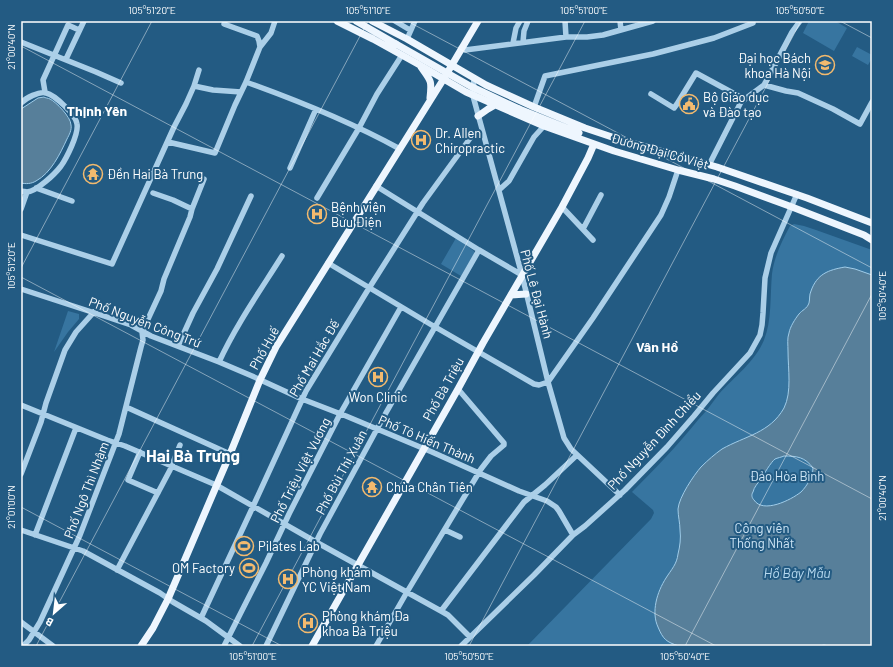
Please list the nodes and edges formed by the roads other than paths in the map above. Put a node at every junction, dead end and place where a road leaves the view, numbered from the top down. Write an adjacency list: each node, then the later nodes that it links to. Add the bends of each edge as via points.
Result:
1 (84, 21): 18 (street)
2 (226, 21): 28 (street, via 224,24 257,36)
3 (275, 21): 28 (street)
4 (337, 21): 30 (main road, Đường Đại Cồ Việt)
5 (348, 21): 21 (main road)
6 (356, 21): 21 (main road)
7 (372, 21): 23 (main road, Đường Đại Cồ Việt)
8 (395, 21): 19 (street)
9 (415, 21): 19 (street)
10 (478, 21): 29 (main road, Phố Huế)
11 (520, 21): 26 (street)
12 (528, 21): 25 (street)
13 (566, 21): 22 (street)
14 (620, 21): 20 (street)
15 (653, 21): 20 (street)
16 (800, 21): 40 (street)
17 (754, 23): 52 (street, via 714,38 653,54 546,76)
18 (79, 30): 31 (street, via 68,25); 32 (street)
19 (410, 30): 23 (street)
20 (621, 30): 22 (street, via 587,37)
21 (376, 33): 55 (main road, bridge, via 476,89)
22 (566, 37): 25 (street)
23 (407, 39): 27 (main road, Đường Đại Cồ Việt)
24 (21, 42): 31 (street)
25 (523, 42): 26 (street)
26 (513, 44): 29 (street, via 465,50)
27 (416, 45): 30 (main road, via 420,51 417,57); 34 (main road, Đường Đại Cồ Việt)
28 (260, 48): 38 (street)
29 (461, 48): 34 (main road, Phố Huế)
30 (402, 55): 33 (main road, Đường Đại Cồ Việt); 57 (street)
31 (54, 56): 32 (street); 43 (street, via 43,80)
32 (66, 59): 39 (street)
33 (418, 64): 37 (main road, Đường Đại Cồ Việt); 48 (main road, via 429,78)
34 (451, 66): 36 (main road, Đường Đại Cồ Việt); 37 (main road, Phố Huế)
35 (200, 70): 41 (street)
36 (474, 78): 42 (main road, Đường Đại Cồ Việt); 46 (street, Phố Lê Đại Hành)
37 (443, 80): 46 (main road, Đường Đại Cồ Việt); 48 (main road, Phố Huế)
38 (246, 82): 44 (street); 53 (street)
39 (121, 83)
40 (764, 85): 47 (street); 49 (street, via 798,93 860,124)
41 (194, 86): 44 (street); 60 (street)
42 (498, 91): 51 (main road, via 491,98); 52 (main road, Đường Đại Cồ Việt)
43 (45, 92): 50 (street, via 27,98); 70 (street, via 66,108 77,123 77,130 60,167 46,182)
44 (241, 92): 60 (street, via 215,153)
45 (651, 94): 47 (street, via 674,108 696,73)
46 (473, 96): 51 (main road, Đường Đại Cồ Việt); 54 (street, Phố Lê Đại Hành)
47 (744, 99): 65 (street)
48 (430, 100): 63 (main road, Phố Huế)
49 (872, 102)
50 (21, 103)
51 (495, 106): 54 (main road); 56 (main road, Đường Đại Cồ Việt)
52 (534, 107): 58 (main road, Đường Đại Cồ Việt)
53 (316, 109): 57 (street); 66 (street)
54 (478, 116): 59 (street, Phố Lê Đại Hành)
55 (541, 118): 58 (main road); 61 (main road, via 592,138)
56 (544, 126): 61 (main road, Đường Đại Cồ Việt); 71 (street, via 534,137 509,181)
57 (359, 128): 63 (street); 77 (street)
58 (585, 128): 62 (main road, Đường Đại Cồ Việt)
59 (482, 131): 71 (street, Phố Lê Đại Hành); 83 (street, Phố Mai Hắc Đế, via 472,137)
60 (168, 142): 86 (street, via 112,264)
61 (598, 145): 64 (main road, Đường Đại Cồ Việt); 79 (main road, Phố Bà Triệu, via 588,158)
62 (646, 147): 64 (main road); 65 (main road, Đường Đại Cồ Việt)
63 (400, 149): 69 (main road, Phố Huế)
64 (642, 159): 67 (main road, Đường Đại Cồ Việt)
65 (709, 165): 74 (main road, Đường Đại Cồ Việt)
66 (290, 168)
67 (678, 170): 80 (main road, Đường Đại Cồ Việt, via 714,179); 105 (street, via 661,215)
68 (204, 179): 82 (street, Phố Ngô Thì Nhậm)
69 (376, 186): 83 (street); 91 (main road, Phố Huế)
70 (36, 188): 72 (street); 78 (street)
71 (499, 190): 92 (street, Phố Lê Đại Hành)
72 (24, 191): 81 (street)
73 (153, 193): 82 (street)
74 (797, 194): 80 (street, Phố Nguyễn Đình Chiểu); 84 (main road, Đường Đại Cồ Việt)
75 (601, 195): 85 (street)
76 (251, 196): 101 (street)
77 (317, 198)
78 (72, 201)
79 (562, 206): 85 (street); 92 (main road, Phố Bà Triệu)
80 (792, 207): 87 (main road, Đường Đại Cồ Việt); 126 (street, Phố Nguyễn Đình Chiểu, via 767,267 764,313 760,335 755,344 746,358)
81 (21, 209)
82 (192, 209): 100 (street, Phố Ngô Thì Nhậm)
83 (418, 212): 89 (street); 93 (street, Phố Mai Hắc Đế)
84 (872, 224)
85 (583, 229): 88 (street)
86 (21, 234)
87 (872, 239)
88 (593, 240)
89 (479, 250): 92 (street); 99 (street, Phố Bùi Thị Xuân)
90 (282, 256): 103 (street)
91 (328, 263): 93 (street); 104 (main road, Phố Huế, via 276,347)
92 (522, 275): 95 (street, Phố Lê Đại Hành); 96 (main road, Phố Bà Triệu)
93 (369, 288): 97 (street); 107 (street, Phố Mai Hắc Đế)
94 (21, 289): 98 (street, Phố Nguyễn Công Trứ)
95 (526, 294): 96 (main road); 105 (street, Phố Lê Đại Hành)
96 (511, 295): 102 (main road, Phố Bà Triệu)
97 (401, 307): 99 (street); 111 (street, Phố Triệu Việt Vương)
98 (94, 312): 100 (street, Phố Nguyễn Công Trứ, via 131,325); 110 (street, via 76,332 65,350)
99 (435, 327): 102 (street); 113 (street, Phố Bùi Thị Xuân)
100 (142, 332): 101 (street, Phố Nguyễn Công Trứ); 109 (street, Phố Ngô Thì Nhậm, via 143,340)
101 (178, 346): 103 (street, Phố Nguyễn Công Trứ)
102 (478, 352): 105 (street, via 534,384); 106 (main road, Phố Bà Triệu)
103 (219, 362): 104 (street, Phố Nguyễn Công Trứ)
104 (260, 380): 107 (street, Phố Tô Hiến Thành); 118 (main road, Phố Huế)
105 (548, 382): 119 (street, Phố Lê Đại Hành, via 564,438)
106 (458, 389): 116 (main road, Phố Bà Triệu); 121 (street, via 504,443 484,463)
107 (302, 399): 111 (street, Phố Tô Hiến Thành); 127 (street, Phố Mai Hắc Đế)
108 (21, 405): 110 (street)
109 (126, 407): 114 (street, Phố Ngô Thì Nhậm); 118 (street)
110 (43, 413): 112 (street); 122 (street)
111 (340, 414): 113 (street, Phố Tô Hiến Thành); 128 (street, Phố Triệu Việt Vương)
112 (76, 428): 114 (street); 131 (street)
113 (377, 430): 116 (street, Phố Tô Hiến Thành); 134 (street, Phố Bùi Thị Xuân)
114 (116, 443): 117 (street); 135 (street, Phố Ngô Thì Nhậm)
115 (180, 445): 120 (street)
116 (423, 449): 121 (street, Phố Tô Hiến Thành); 136 (main road, Phố Bà Triệu)
117 (140, 452): 120 (street); 124 (street, via 128,480)
118 (230, 454): 123 (main road, Phố Huế)
119 (577, 455): 125 (street); 126 (street, Phố Lê Đại Hành)
120 (172, 466): 123 (street); 124 (street)
121 (479, 473): 125 (street, Phố Tô Hiến Thành); 130 (street)
122 (21, 474)
123 (216, 485): 127 (street); 139 (main road, Phố Huế)
124 (158, 493): 137 (street)
125 (533, 495): 132 (street, Phố Tô Hiến Thành, via 556,507); 140 (street, via 524,502)
126 (620, 495): 132 (street, Phố Nguyễn Đình Chiểu)
127 (253, 507): 128 (street); 141 (street, Phố Mai Hắc Đế)
128 (284, 524): 134 (street); 145 (street, Phố Triệu Việt Vương)
129 (21, 530): 131 (street)
130 (445, 530): 133 (street); 138 (street)
131 (35, 535): 135 (street)
132 (572, 535): 144 (street, Phố Nguyễn Đình Chiểu)
133 (460, 537)
134 (316, 542): 136 (street); 151 (street, Phố Bùi Thị Xuân)
135 (75, 548): 137 (street); 143 (street, Phố Ngô Thì Nhậm)
136 (358, 565): 138 (street); 152 (main road, Phố Bà Triệu)
137 (117, 570): 139 (street)
138 (407, 592): 140 (street); 153 (street)
139 (168, 599): 141 (street); 148 (main road, Phố Huế)
140 (442, 611): 144 (street)
141 (201, 618): 145 (street)
142 (21, 622): 143 (street)
143 (34, 632): 146 (street, Phố Ngô Thì Nhậm); 147 (street)
144 (470, 637): 154 (street, Phố Nguyễn Đình Chiểu)
145 (229, 638): 149 (street, Phố Triệu Việt Vương); 150 (street)
146 (23, 646)
147 (53, 646)
148 (141, 646)
149 (224, 646)
150 (240, 646)
151 (266, 646)
152 (312, 646)
153 (376, 646)
154 (461, 646)

